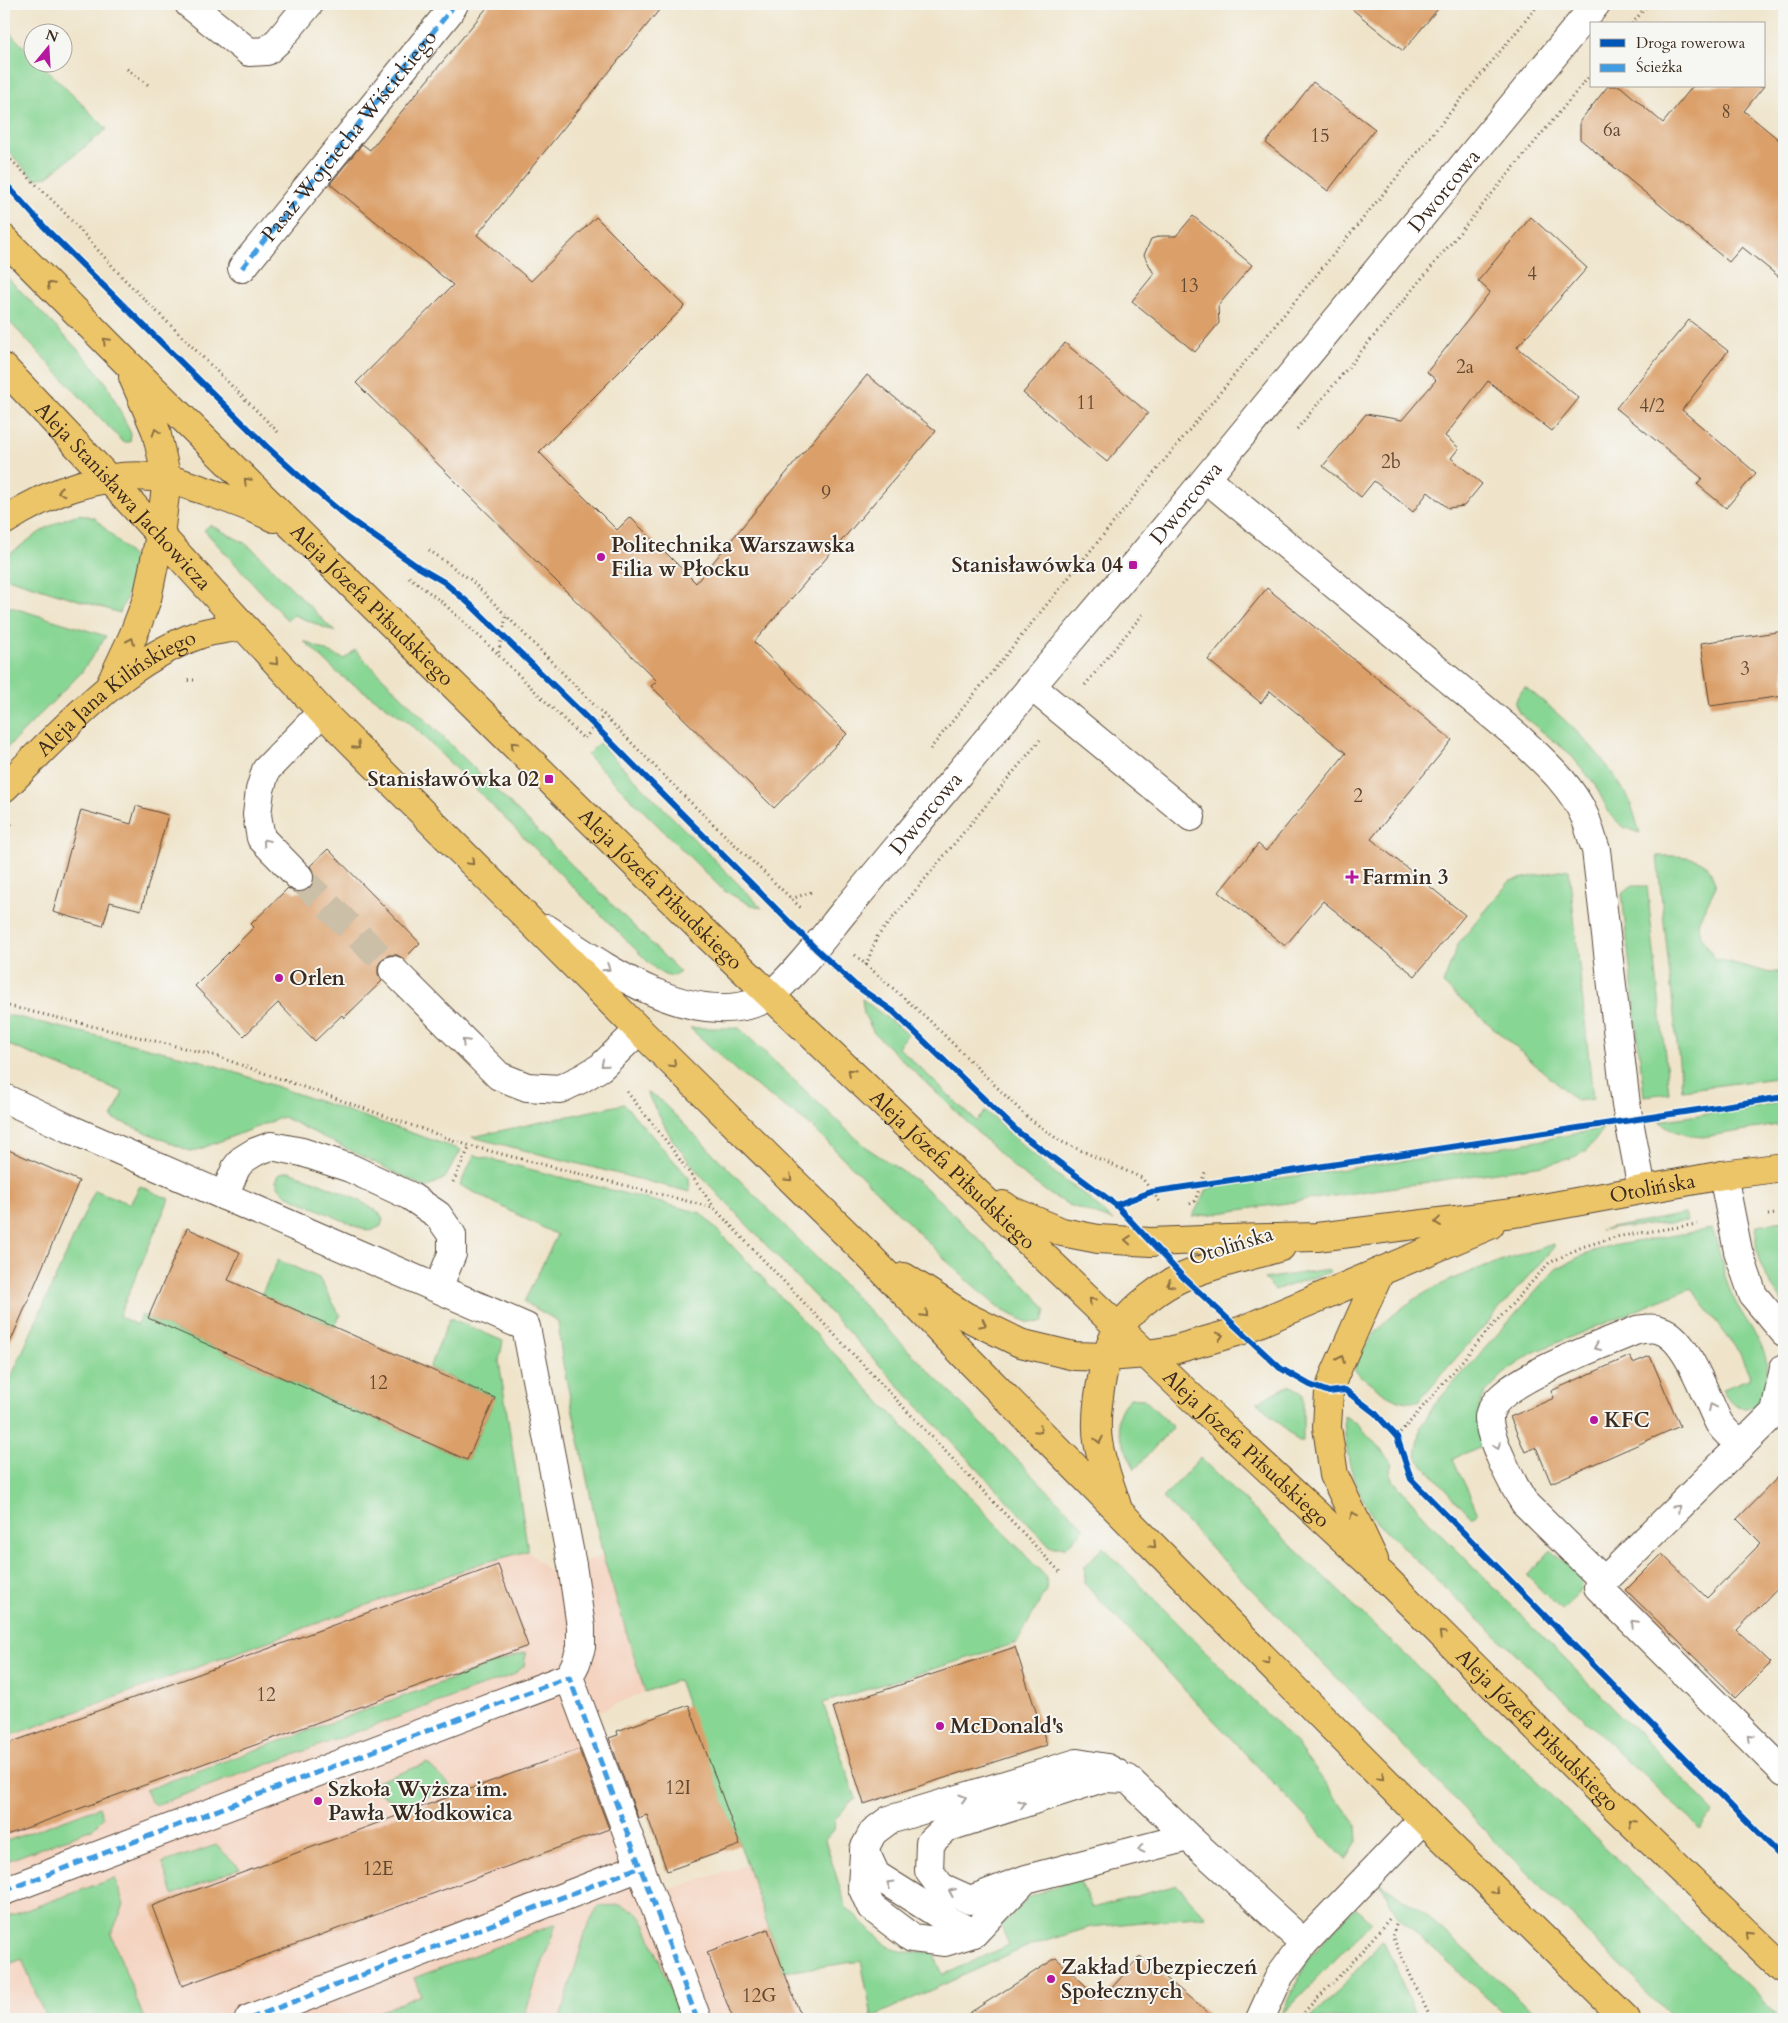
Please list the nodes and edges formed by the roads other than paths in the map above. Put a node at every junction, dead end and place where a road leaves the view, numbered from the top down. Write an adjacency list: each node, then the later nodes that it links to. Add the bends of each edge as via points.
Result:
1 (189, 4): 2 (street, via 249,52 267,51)
2 (309, 4)
3 (454, 4): 6 (street, Pasaż Wojciecha Wiścickiego)
4 (1596, 4): 11 (street, Dworcowa)
5 (4, 239): 7 (main road, one-way to 5)
6 (242, 268)
7 (127, 363): 10 (main road, one-way to 7, via 156,431); 13 (main road, Aleja Józefa Piłsudskiego, one-way to 7)
8 (4, 368): 9 (main road, Aleja Stanisława Jachowicza)
9 (108, 478): 10 (main road, via 140,476); 12 (main road, one-way to 12, via 67,489); 14 (main road, Aleja Stanisława Jachowicza)
10 (167, 479): 13 (main road, via 246,504); 14 (main road)
11 (1206, 479): 17 (street, Dworcowa); 30 (street, via 1517,736 1571,793 1584,816 1596,850 1626,1105)
12 (4, 521)
13 (294, 528): 24 (main road, Aleja Józefa Piłsudskiego, one-way to 13)
14 (160, 536): 15 (main road, Aleja Stanisława Jachowicza); 16 (main road, one-way to 14, via 147,599)
15 (242, 626): 16 (main road, Aleja Jana Kilińskiego, via 202,634 161,653); 18 (main road, one-way to 18)
16 (110, 685): 19 (main road, Aleja Jana Kilińskiego)
17 (1031, 686): 20 (street); 24 (street, Dworcowa, via 827,933)
18 (322, 712): 21 (street, one-way to 18, via 261,838 257,815 260,790 266,770); 22 (main road, one-way to 22)
19 (4, 788)
20 (1191, 817)
21 (300, 877)
22 (522, 914): 24 (street, one-way to 24, via 625,980 678,1001 711,1007 740,1006); 25 (main road)
23 (393, 970): 25 (street, one-way to 23, via 601,1067 560,1089 527,1087 499,1076)
24 (770, 996): 29 (main road, Aleja Józefa Piłsudskiego, one-way to 24)
25 (639, 1030): 34 (main road, one-way to 34)
26 (4, 1098): 31 (street)
27 (1784, 1167): 28 (main road, Otolińska)
28 (1723, 1175): 30 (main road, Otolińska); 38 (street, via 1738,1252 1753,1295)
29 (963, 1178): 33 (main road, Otolińska, one-way to 29, via 1151,1242 1098,1239 1062,1232 1010,1210); 37 (main road, Aleja Józefa Piłsudskiego, one-way to 29)
30 (1642, 1189): 32 (main road, Otolińska)
31 (224, 1196): 36 (street); 36 (street, via 242,1160 271,1146 302,1152 350,1168 410,1196 438,1215 452,1235 452,1254)
32 (1521, 1212): 33 (main road, Otolińska, one-way to 33); 35 (main road, Otolińska)
33 (1317, 1237): 37 (main road, Otolińska, one-way to 37, via 1183,1277 1160,1289)
34 (867, 1254): 40 (main road, Otolińska, one-way to 40, via 965,1316 1020,1343 1074,1356); 43 (main road, one-way to 43)
35 (1380, 1272): 39 (main road, Otolińska, one-way to 35, via 1240,1331); 44 (main road, one-way to 35, via 1334,1475 1327,1427 1329,1392 1334,1376)
36 (438, 1288): 46 (street, via 526,1327 581,1627 581,1647)
37 (1119, 1327): 39 (main road, Aleja Józefa Piłsudskiego); 40 (main road, Otolińska)
38 (1784, 1332)
39 (1147, 1354): 40 (main road, Otolińska); 44 (main road, Aleja Józefa Piłsudskiego)
40 (1107, 1357): 43 (main road, Otolińska, one-way to 43, via 1096,1430)
41 (1784, 1368): 42 (street, via 1775,1412)
42 (1741, 1446): 45 (street, one-way to 42); 45 (street, one-way to 45, via 1720,1424 1679,1344 1661,1330 1637,1330 1531,1376 1500,1396 1492,1407 1490,1426 1516,1489 1524,1502)
43 (1119, 1511): 49 (main road, one-way to 49)
44 (1381, 1574): 55 (main road, Aleja Józefa Piłsudskiego, one-way to 44, via 1612,1804)
45 (1604, 1581): 47 (street, one-way to 45, via 1598,1587)
46 (569, 1677): 51 (street); 53 (street)
47 (1784, 1772)
48 (1128, 1779): 50 (street); 52 (street, one-way to 48, via 970,1900 941,1888 929,1871 930,1843 946,1828 1103,1778); 52 (street, one-way to 48, via 974,1933 876,1875 864,1849 873,1832 889,1820 1077,1763 1107,1768)
49 (1423, 1819): 54 (street); 59 (main road, one-way to 59)
50 (1188, 1837): 52 (street, one-way to 52); 54 (street)
51 (640, 1867): 56 (street); 57 (street)
52 (1026, 1879)
53 (4, 1890)
54 (1304, 1943): 58 (street, via 1280,1975)
55 (1784, 1969)
56 (249, 2019)
57 (697, 2019)
58 (1260, 2019)
59 (1626, 2019)

